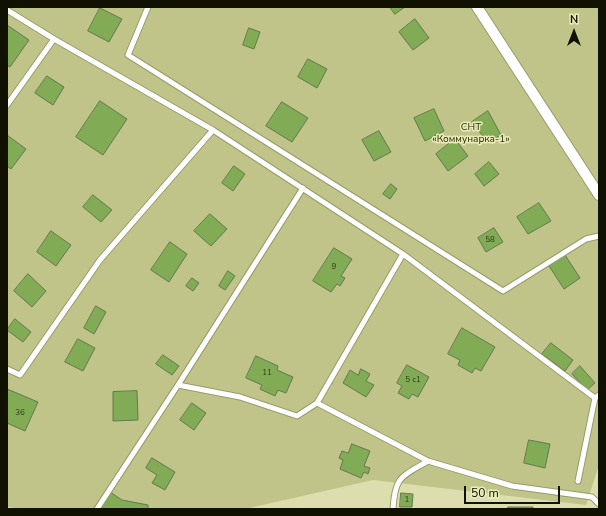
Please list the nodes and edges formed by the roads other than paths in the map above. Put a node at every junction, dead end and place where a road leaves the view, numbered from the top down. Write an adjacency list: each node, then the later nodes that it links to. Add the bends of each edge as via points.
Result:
1 (148, 7): 9 (lane, via 128,55 503,291 586,239)
2 (477, 7): 8 (street)
3 (7, 10): 4 (lane)
4 (54, 40): 5 (lane); 6 (lane)
5 (7, 105)
6 (213, 130): 7 (lane); 11 (lane, via 100,260 20,375)
7 (303, 188): 10 (lane); 12 (lane)
8 (599, 195)
9 (599, 236)
10 (404, 254): 13 (lane); 14 (lane)
11 (7, 369)
12 (178, 385): 14 (lane, via 240,398 297,416); 18 (lane)
13 (597, 396): 16 (lane)
14 (317, 403): 15 (lane)
15 (428, 461): 17 (lane, via 512,486 592,497); 19 (lane, via 400,478 394,494)
16 (578, 481)
17 (599, 504)
18 (97, 509)
19 (393, 509)

